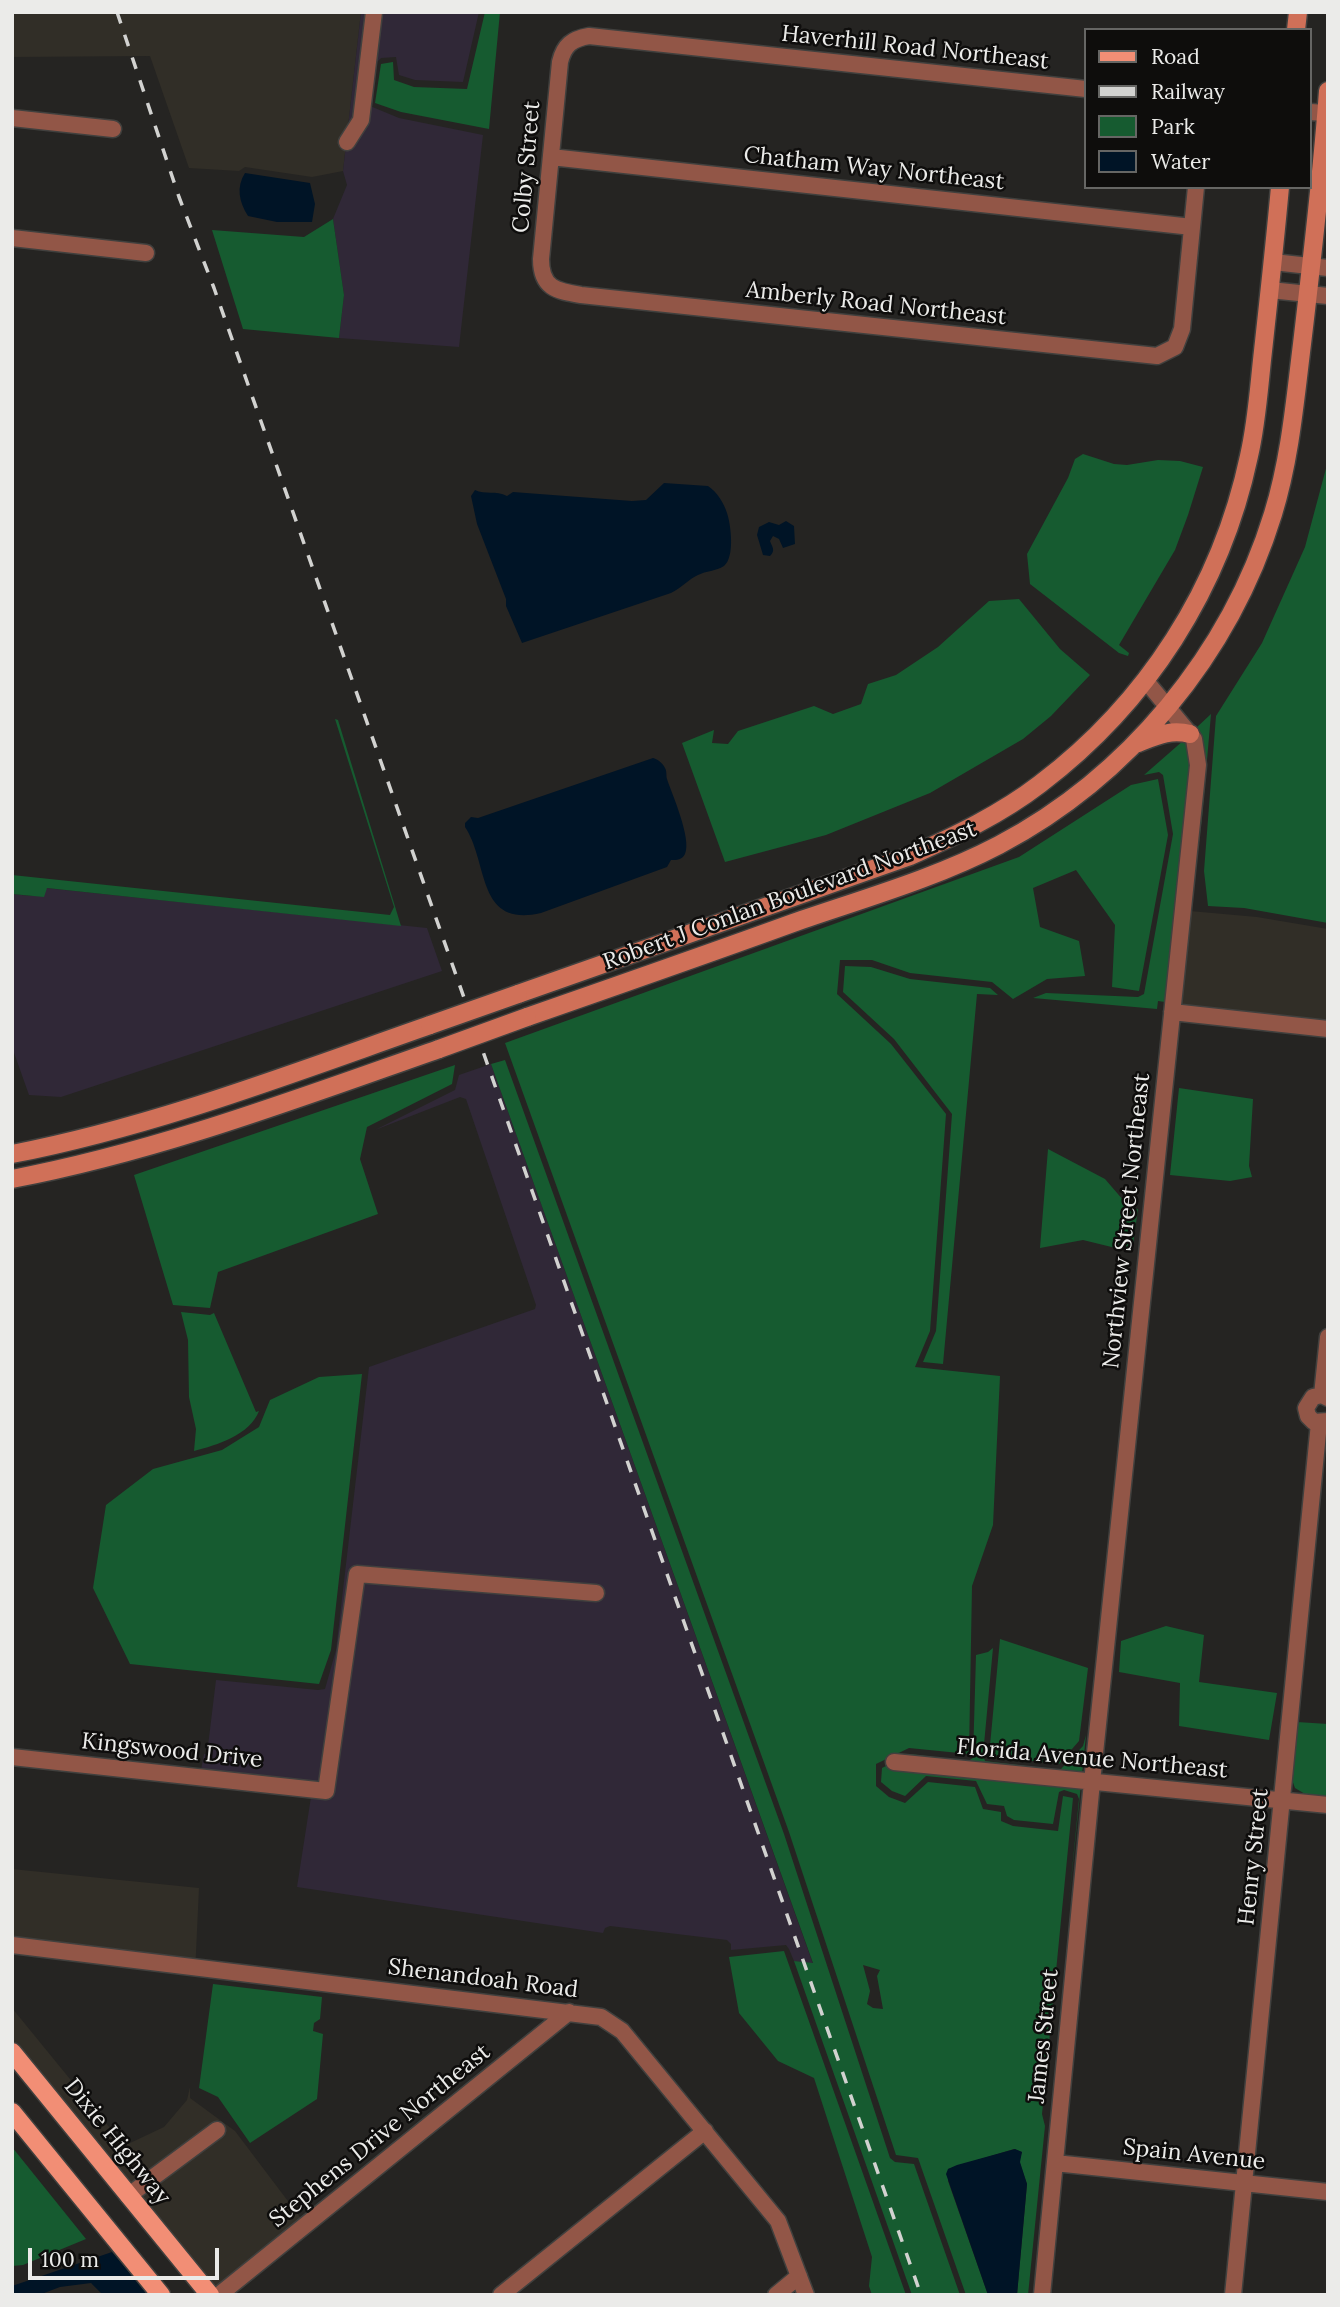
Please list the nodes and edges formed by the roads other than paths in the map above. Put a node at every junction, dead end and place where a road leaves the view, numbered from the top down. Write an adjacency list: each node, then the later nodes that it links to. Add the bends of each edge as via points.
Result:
1 (374, 12): 8 (street, via 361,120)
2 (573, 41): 3 (street, Haverhill Road Northeast, via 589,36); 9 (street, Colby Street, via 562,52 560,62)
3 (1084, 89)
4 (1328, 91): 5 (main road, Robert J Conlan Boulevard Northeast)
5 (1318, 112): 16 (main road, Robert J Conlan Boulevard Northeast)
6 (12, 118): 7 (street)
7 (113, 129)
8 (347, 142)
9 (551, 157): 12 (street, Chatham Way Northeast); 18 (street, Colby Street, via 541,268 545,281)
10 (1196, 189): 12 (street)
11 (1280, 189): 15 (main road, Robert J Conlan Boulevard Northeast)
12 (1192, 227): 18 (street, Amberly Road Northeast, via 1180,340 1168,352 1152,356)
13 (12, 238): 14 (street)
14 (146, 253)
15 (1273, 262): 16 (street); 17 (main road, Robert J Conlan Boulevard Northeast)
16 (1319, 267): 19 (main road, Robert J Conlan Boulevard Northeast)
17 (1270, 290): 19 (street); 21 (main road, Robert J Conlan Boulevard Northeast, via 1250,456 1236,508 1193,610)
18 (562, 292)
19 (1308, 293): 20 (street); 22 (main road, Robert J Conlan Boulevard Northeast, via 1288,459 1273,515 1229,618)
20 (1328, 296)
21 (1146, 681): 22 (street, Northview Street Northeast); 27 (main road, Robert J Conlan Boulevard Northeast, bridge, via 1115,718 1038,786 986,819 910,856 154,1119)
22 (1169, 706): 23 (street, Northview Street Northeast); 24 (main road, Robert J Conlan Boulevard Northeast)
23 (1190, 734): 24 (main road, via 1160,734); 25 (street, Northview Street Northeast, via 1198,765)
24 (1135, 744): 28 (main road, Robert J Conlan Boulevard Northeast, bridge, via 1052,813 999,845 908,883 255,1114 69,1169)
25 (1172, 1012): 26 (street); 35 (street, Northview Street Northeast)
26 (1328, 1029)
27 (12, 1154)
28 (12, 1179)
29 (1328, 1337): 30 (street)
30 (1325, 1397): 31 (street, Henry Street, via 1313,1397 1306,1408 1311,1420)
31 (1323, 1422): 36 (street, Henry Street)
32 (596, 1593): 33 (street, Kingswood Drive, via 357,1574 326,1791)
33 (12, 1756)
34 (894, 1762): 35 (street, Florida Avenue Northeast)
35 (1092, 1782): 36 (street, Florida Avenue Northeast); 44 (street, James Street)
36 (1283, 1799): 37 (street, Florida Avenue Northeast); 45 (street, Henry Street)
37 (1328, 1805)
38 (12, 1945): 39 (street, Shenandoah Road)
39 (569, 2012): 43 (street, Shenandoah Road, via 601,2017 622,2031); 51 (street, Stephens Drive Northeast)
40 (12, 2052): 47 (main road, Dixie Highway)
41 (12, 2112): 49 (main road)
42 (217, 2130): 47 (street)
43 (705, 2131): 48 (street, Shenandoah Road, via 778,2221); 52 (street)
44 (1055, 2163): 45 (street, Spain Avenue); 55 (street, James Street)
45 (1244, 2183): 46 (street, Spain Avenue); 56 (street, Henry Street)
46 (1328, 2192)
47 (128, 2196): 50 (main road, Dixie Highway)
48 (799, 2276): 53 (street); 54 (street, Shenandoah Road)
49 (161, 2295)
50 (210, 2295)
51 (219, 2295)
52 (501, 2295)
53 (776, 2295)
54 (806, 2295)
55 (1042, 2295)
56 (1233, 2295)

